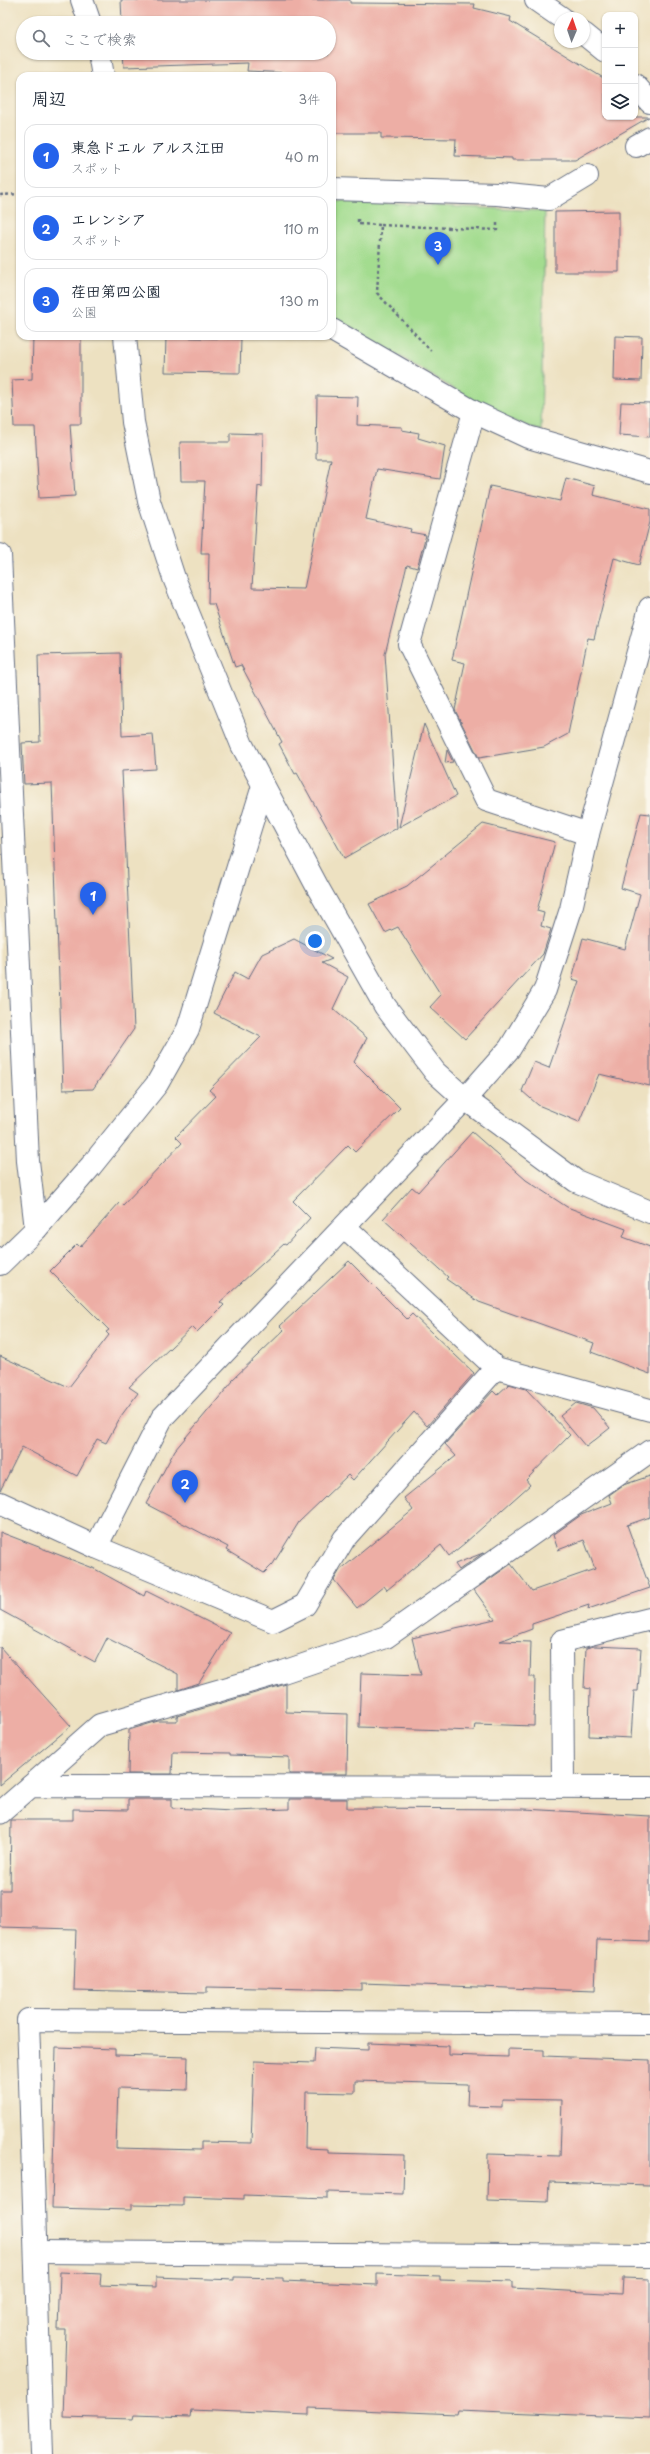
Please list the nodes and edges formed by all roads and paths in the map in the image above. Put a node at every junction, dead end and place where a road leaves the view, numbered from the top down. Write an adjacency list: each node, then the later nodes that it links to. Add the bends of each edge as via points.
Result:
1 (82, 0): 4 (street)
2 (536, 0): 3 (street)
3 (554, 12)
4 (88, 16)
5 (590, 39): 6 (street)
6 (602, 49)
7 (100, 60): 8 (street)
8 (102, 72)
9 (638, 88): 10 (street)
10 (650, 102)
11 (587, 176): 12 (street, via 549,199 497,194)
12 (336, 189)
13 (16, 194): 14 (path)
14 (0, 195)
15 (358, 224): 18 (path, via 381,225 377,293)
16 (336, 332): 19 (street)
17 (125, 340): 23 (street, via 133,422 149,501 177,586 242,745)
18 (433, 354)
19 (474, 412): 20 (street, via 528,437); 25 (street, via 409,644 486,800)
20 (650, 472)
21 (0, 555): 24 (street)
22 (650, 608): 25 (street)
23 (263, 786): 26 (street, via 385,1006 435,1072); 29 (street, via 188,1029 156,1084 91,1166)
24 (6, 794): 29 (street, via 28,1161)
25 (588, 834): 26 (street, via 571,909 545,990 510,1048)
26 (465, 1099): 27 (street, via 576,1181); 28 (street)
27 (650, 1212)
28 (345, 1227): 31 (street); 35 (street, via 162,1418)
29 (36, 1229): 30 (street)
30 (0, 1264)
31 (496, 1368): 32 (street); 35 (street, via 344,1539 305,1605 273,1621)
32 (650, 1410)
33 (650, 1451): 37 (street, via 386,1637 283,1672 100,1725)
34 (0, 1503): 35 (street)
35 (96, 1547)
36 (650, 1619): 38 (street, via 562,1640)
37 (31, 1786): 38 (street); 40 (street)
38 (563, 1786): 39 (street)
39 (650, 1787)
40 (0, 1813)
41 (650, 2024): 42 (street, via 28,2020)
42 (36, 2252): 43 (street); 44 (street)
43 (650, 2256)
44 (42, 2454)

